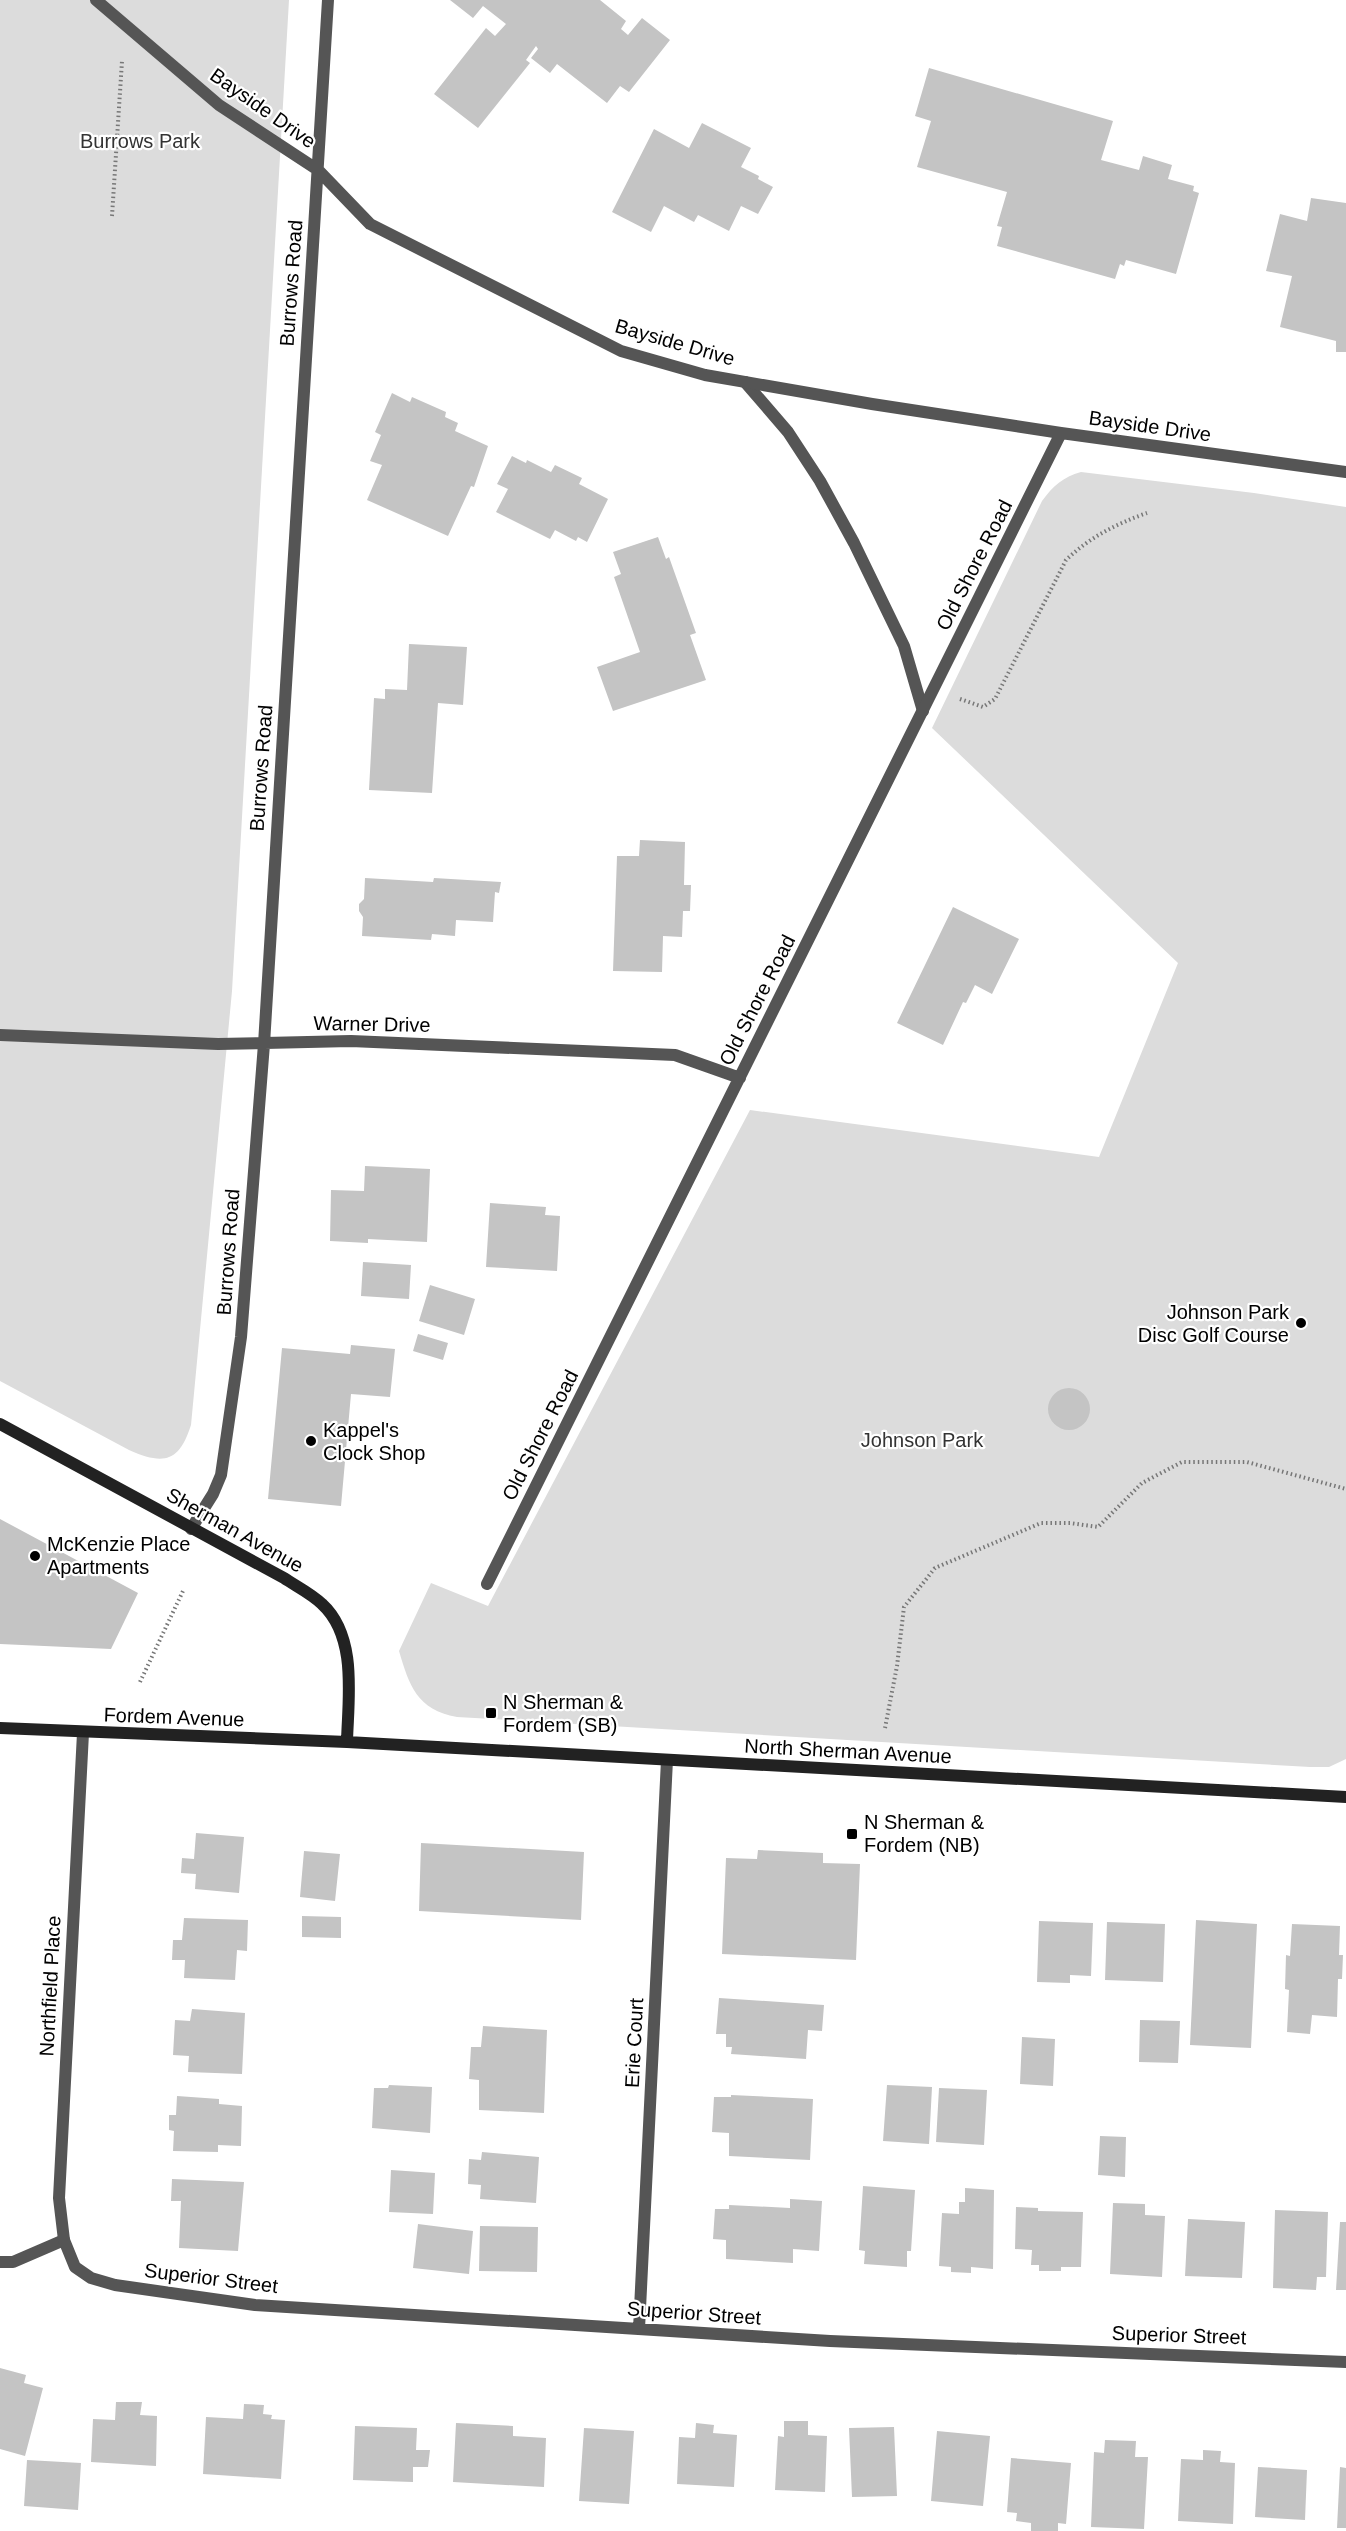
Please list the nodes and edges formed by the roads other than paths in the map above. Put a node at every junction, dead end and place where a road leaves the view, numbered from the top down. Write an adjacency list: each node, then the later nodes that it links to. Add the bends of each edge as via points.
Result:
1 (96, 0): 3 (street, Bayside Drive, via 219,105)
2 (328, 0): 3 (street, Burrows Road)
3 (318, 170): 4 (street, Bayside Drive, via 370,224 621,351); 9 (street, Burrows Road)
4 (745, 382): 5 (street, Bayside Drive); 7 (street, via 788,432 854,543 904,646)
5 (1061, 434): 6 (street, Bayside Drive); 7 (street, Old Shore Road)
6 (1346, 471)
7 (923, 711): 10 (street, Old Shore Road)
8 (0, 1035): 9 (street, Warner Drive)
9 (264, 1044): 10 (street, Warner Drive, via 351,1041 675,1055); 12 (street, Burrows Road, via 241,1336 221,1475)
10 (740, 1078): 13 (street, Old Shore Road)
11 (0, 1424): 12 (street, Sherman Avenue)
12 (191, 1528): 16 (street, Sherman Avenue, via 284,1578 323,1604 342,1635 347,1655)
13 (487, 1584)
14 (0, 1728): 15 (street, Fordem Avenue)
15 (82, 1733): 16 (street, Fordem Avenue); 19 (street, Northfield Place, via 59,2198)
16 (347, 1742): 17 (street, North Sherman Avenue)
17 (667, 1760): 18 (street, North Sherman Avenue); 21 (street, Erie Court)
18 (1346, 1797)
19 (64, 2240): 20 (street, via 12,2262); 21 (street, Superior Street, via 75,2267 91,2278 115,2285 255,2305)
20 (0, 2262)
21 (639, 2329): 22 (street, Superior Street, via 830,2341)
22 (1346, 2362)

